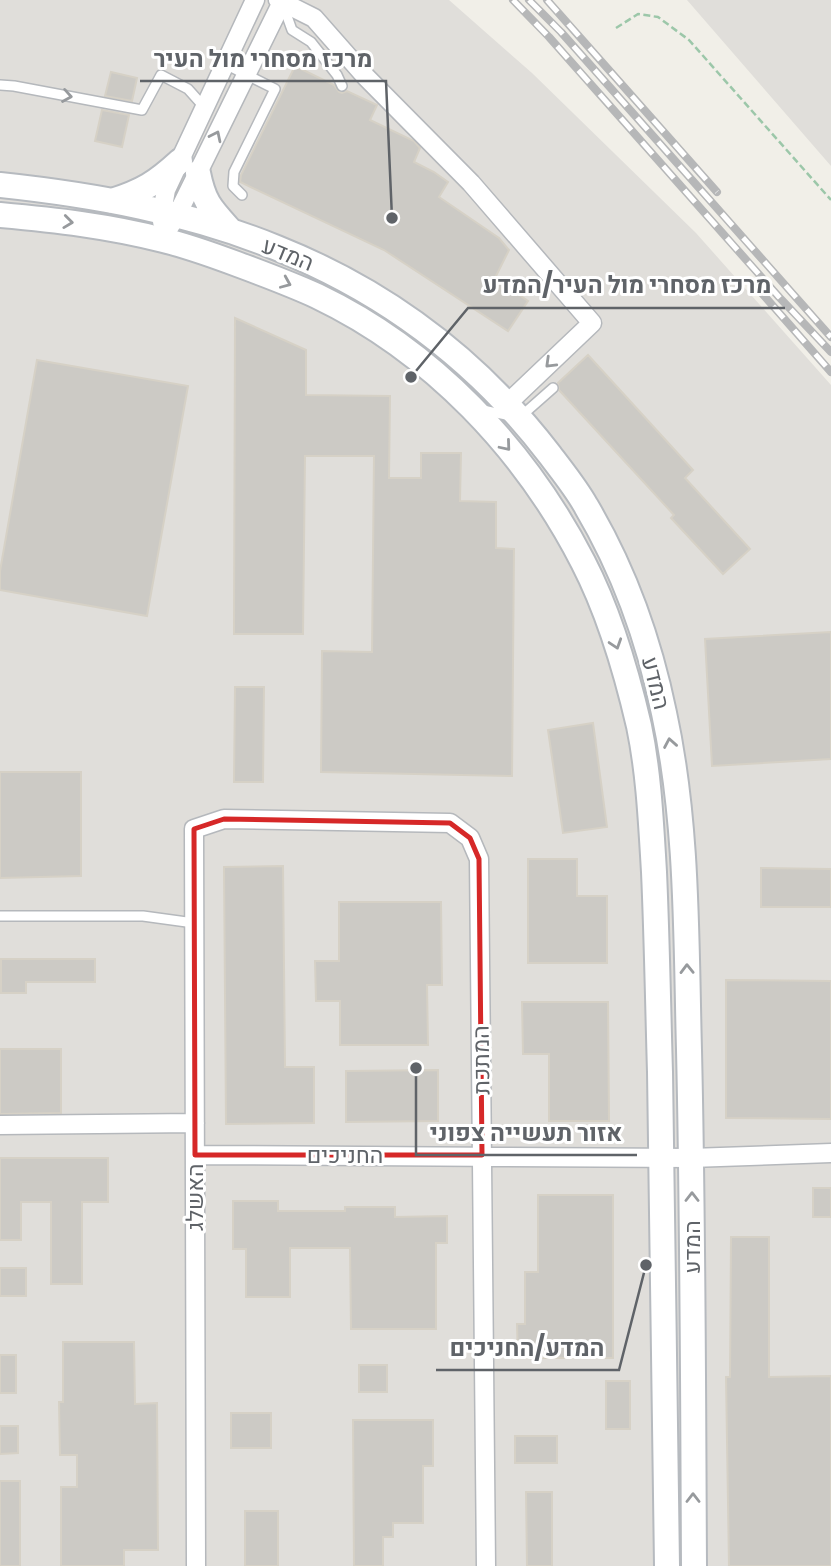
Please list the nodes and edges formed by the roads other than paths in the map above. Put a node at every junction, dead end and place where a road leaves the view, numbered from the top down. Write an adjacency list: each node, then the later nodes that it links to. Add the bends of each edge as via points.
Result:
1 (255, 0): 3 (street)
2 (280, 1): 4 (street); 6 (lane, via 292,30 311,42); 18 (street, one-way to 18, via 314,18 471,183 592,323)
3 (225, 64): 4 (lane); 7 (street)
4 (247, 75): 8 (street, one-way to 4); 10 (lane, via 275,89 234,172 233,186)
5 (0, 85): 7 (lane, one-way to 7, via 142,110 161,75 188,89)
6 (342, 86)
7 (205, 108): 8 (street)
8 (189, 167): 11 (street); 12 (street); 14 (street, via 207,203)
9 (0, 185): 11 (street, המדע)
10 (242, 195)
11 (111, 201): 12 (street, המדע)
12 (169, 213): 14 (street, המדע); 15 (street)
13 (0, 215): 15 (street, המדע, one-way to 15, via 94,225)
14 (232, 231): 18 (street, המדע, via 326,269 385,302 439,340)
15 (162, 239): 17 (street, המדע, one-way to 17, via 319,297 417,358)
16 (553, 388): 18 (lane)
17 (469, 405): 18 (lane, via 492,413); 27 (street, המדע, one-way to 27, via 555,512 584,564 608,620 640,729 650,798)
18 (513, 411): 28 (street, המדע, one-way to 18, via 685,908 675,770 664,712 629,590 606,543 584,502)
19 (194, 829): 21 (street, האשלג); 26 (street, המתכת, via 224,820 450,823 470,838 479,859)
20 (0, 916): 21 (lane, via 143,916)
21 (194, 923): 22 (street, האשלג)
22 (195, 1123): 23 (street); 25 (street, האשלג)
23 (0, 1125)
24 (831, 1153): 28 (street, החניכים)
25 (195, 1155): 26 (street, החניכים); 29 (street, האשלג)
26 (482, 1155): 27 (street, החניכים); 30 (street, המתכת)
27 (662, 1158): 28 (street, החניכים); 31 (street, המדע)
28 (691, 1158): 32 (street, המדע, one-way to 28)
29 (196, 1566)
30 (486, 1566)
31 (667, 1566)
32 (694, 1566)

